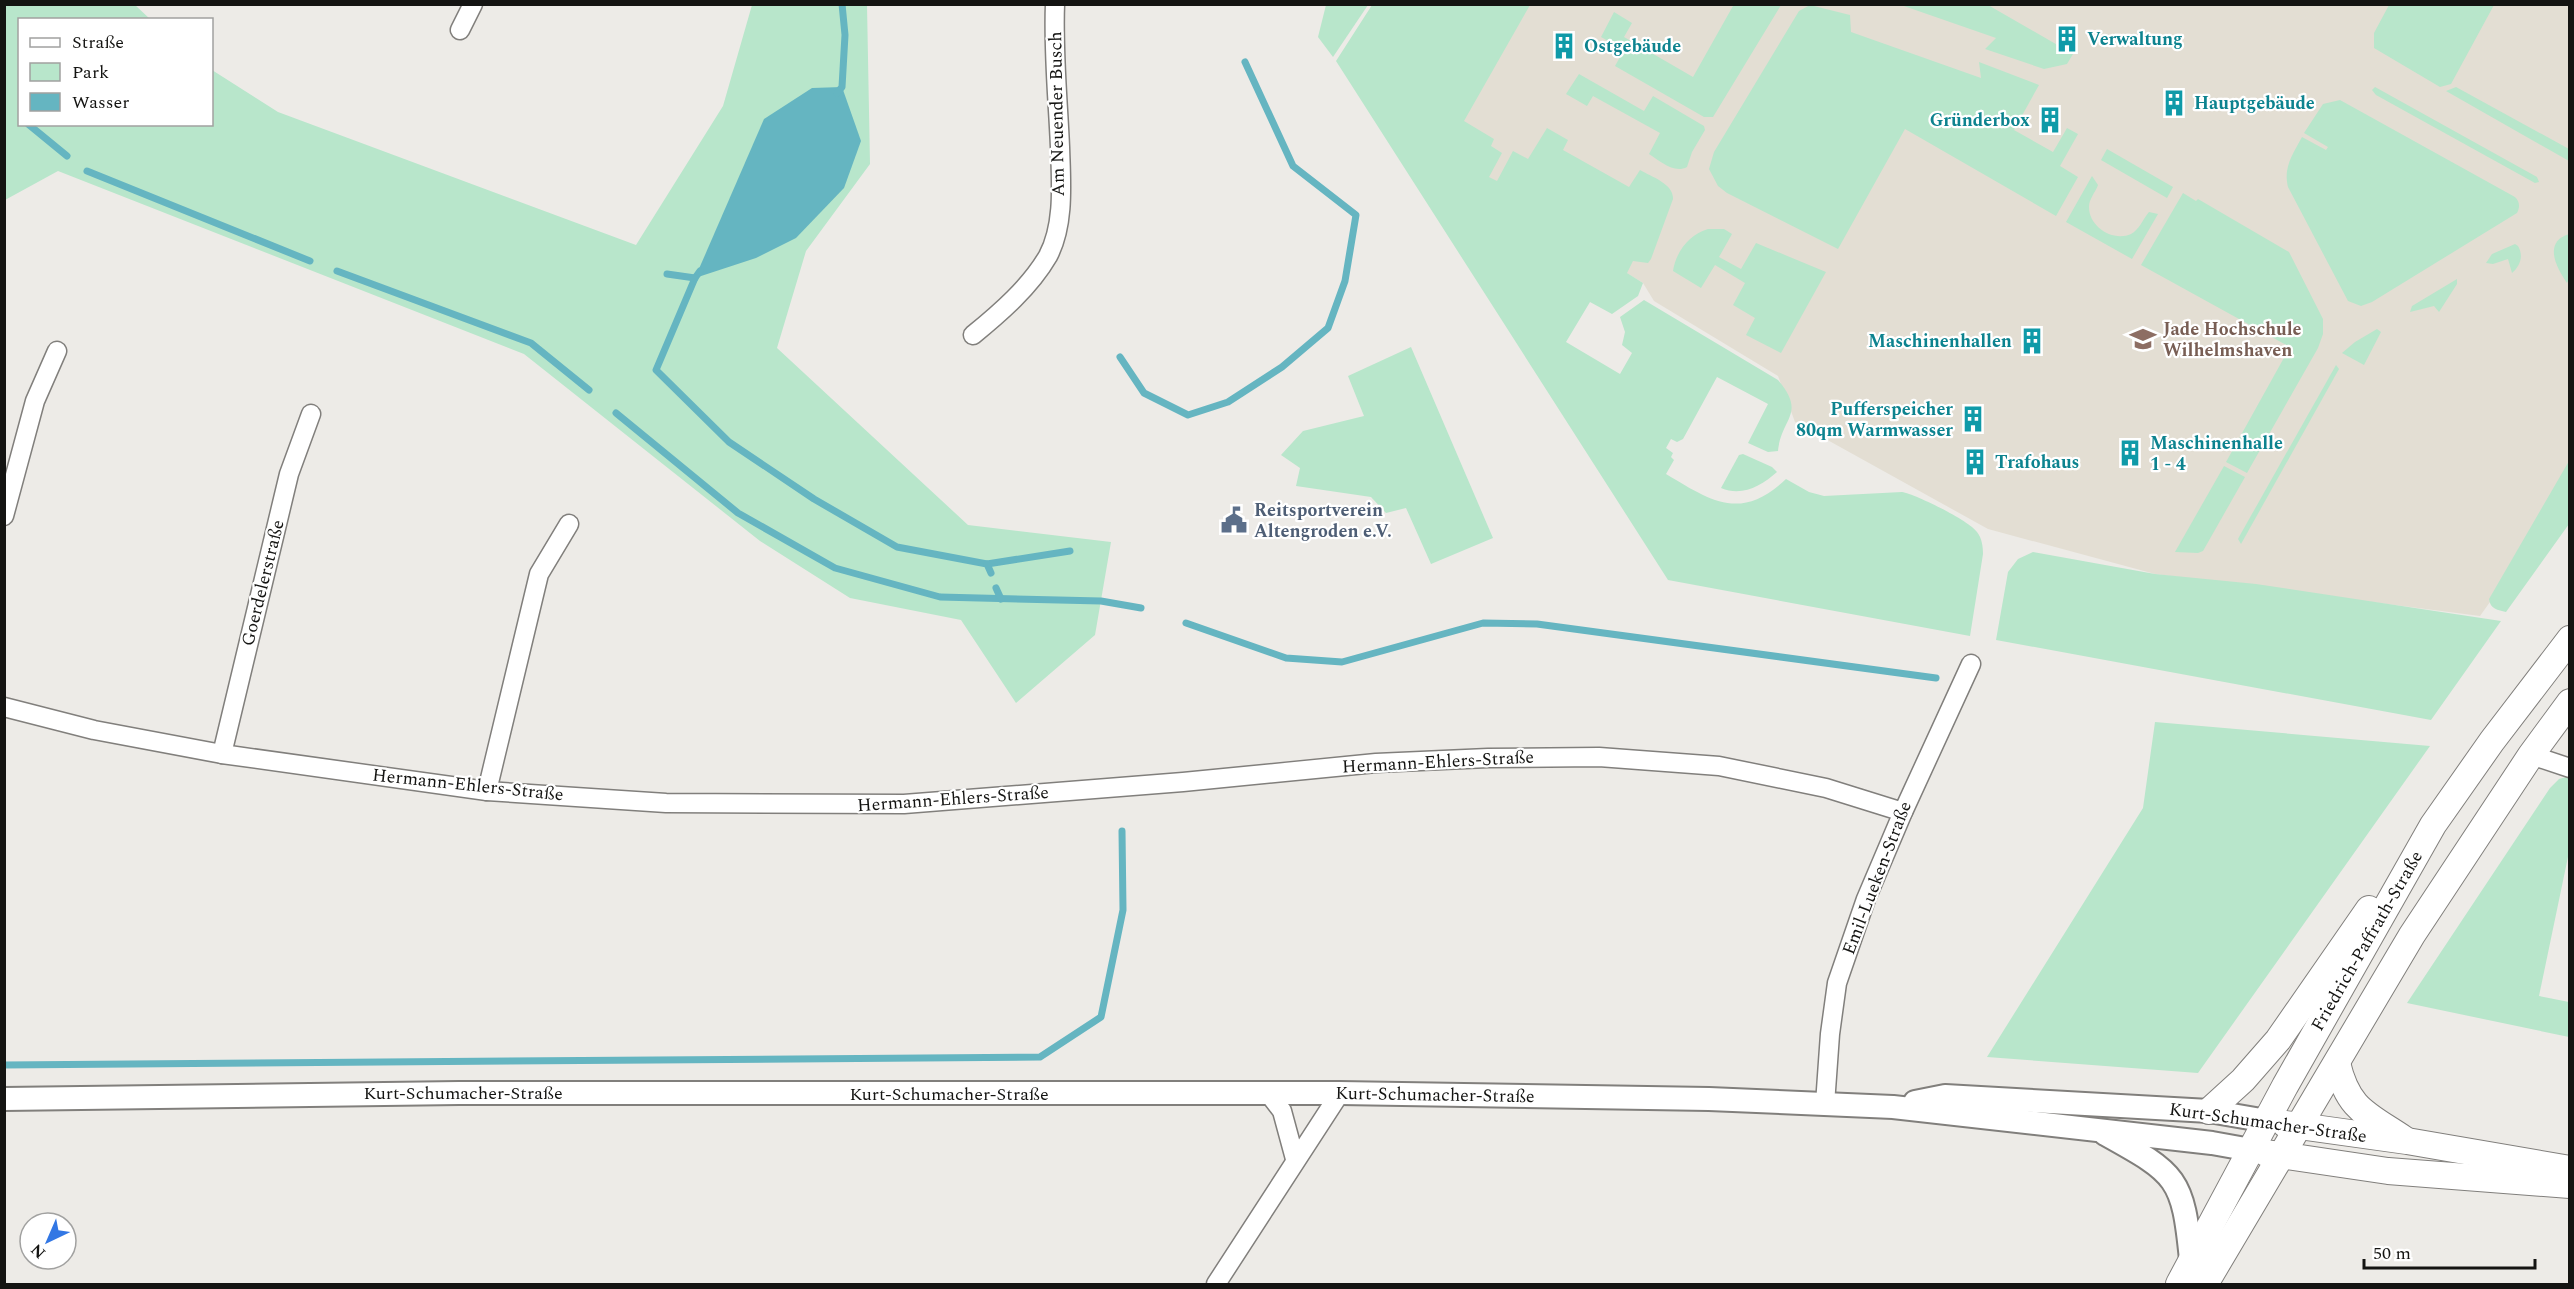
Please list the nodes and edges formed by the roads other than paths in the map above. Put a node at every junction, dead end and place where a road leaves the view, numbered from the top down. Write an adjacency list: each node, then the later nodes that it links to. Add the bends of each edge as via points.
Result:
1 (473, 4): 3 (street)
2 (1055, 4): 4 (street, Am Neuender Busch, via 1061,193 1055,234 1049,254 1035,275 998,315)
3 (460, 30)
4 (973, 335)
5 (57, 351): 7 (street, via 35,401)
6 (311, 414): 13 (street, Goerdelerstraße, via 289,474)
7 (4, 516)
8 (569, 524): 16 (street, via 539,574)
9 (2570, 639): 18 (main road, Friedrich-Paffrath-Straße)
10 (1971, 664): 17 (street, Emil-Lueken-Straße)
11 (2570, 702): 14 (main road, Friedrich-Paffrath-Straße)
12 (4, 707): 13 (street, Hermann-Ehlers-Straße, via 94,730)
13 (222, 754): 16 (street, Hermann-Ehlers-Straße)
14 (2531, 755): 15 (street); 19 (main road, Friedrich-Paffrath-Straße, via 2412,934)
15 (2570, 768)
16 (487, 791): 17 (street, Hermann-Ehlers-Straße, via 666,803 904,804 1376,763 1599,756 1719,766 1826,788)
17 (1903, 812): 23 (street, Emil-Lueken-Straße, via 1866,899 1837,983)
18 (2433, 825): 25 (main road, via 2363,916 2278,1040); 26 (main road, Friedrich-Paffrath-Straße)
19 (2337, 1063): 27 (main road, Friedrich-Paffrath-Straße); 29 (main road, via 2342,1086 2354,1105)
20 (1340, 1093): 21 (street, Kurt-Schumacher-Straße); 23 (street, Kurt-Schumacher-Straße); 32 (street)
21 (1269, 1094): 22 (street, Kurt-Schumacher-Straße, via 459,1093); 32 (street, via 1282,1111)
22 (4, 1099)
23 (1825, 1104): 24 (street, Kurt-Schumacher-Straße)
24 (1893, 1107): 25 (street, Kurt-Schumacher-Straße, via 1945,1096); 28 (street, Kurt-Schumacher-Straße)
25 (2209, 1111): 26 (street, Kurt-Schumacher-Straße)
26 (2267, 1121): 27 (main road, Kurt-Schumacher-Straße); 30 (main road, Friedrich-Paffrath-Straße)
27 (2298, 1126): 29 (main road, Kurt-Schumacher-Straße); 31 (main road, Friedrich-Paffrath-Straße)
28 (2096, 1129): 30 (street, Kurt-Schumacher-Straße); 35 (street, via 2151,1160 2173,1180 2182,1198)
29 (2407, 1141): 33 (main road, Kurt-Schumacher-Straße)
30 (2251, 1150): 31 (main road, Kurt-Schumacher-Straße); 35 (main road, Friedrich-Paffrath-Straße)
31 (2280, 1155): 34 (main road, Kurt-Schumacher-Straße, via 2388,1171); 38 (main road, Friedrich-Paffrath-Straße)
32 (1295, 1159): 36 (street)
33 (2570, 1169)
34 (2570, 1185)
35 (2191, 1260): 37 (main road, Friedrich-Paffrath-Straße)
36 (1216, 1284)
37 (2179, 1284)
38 (2205, 1284)

